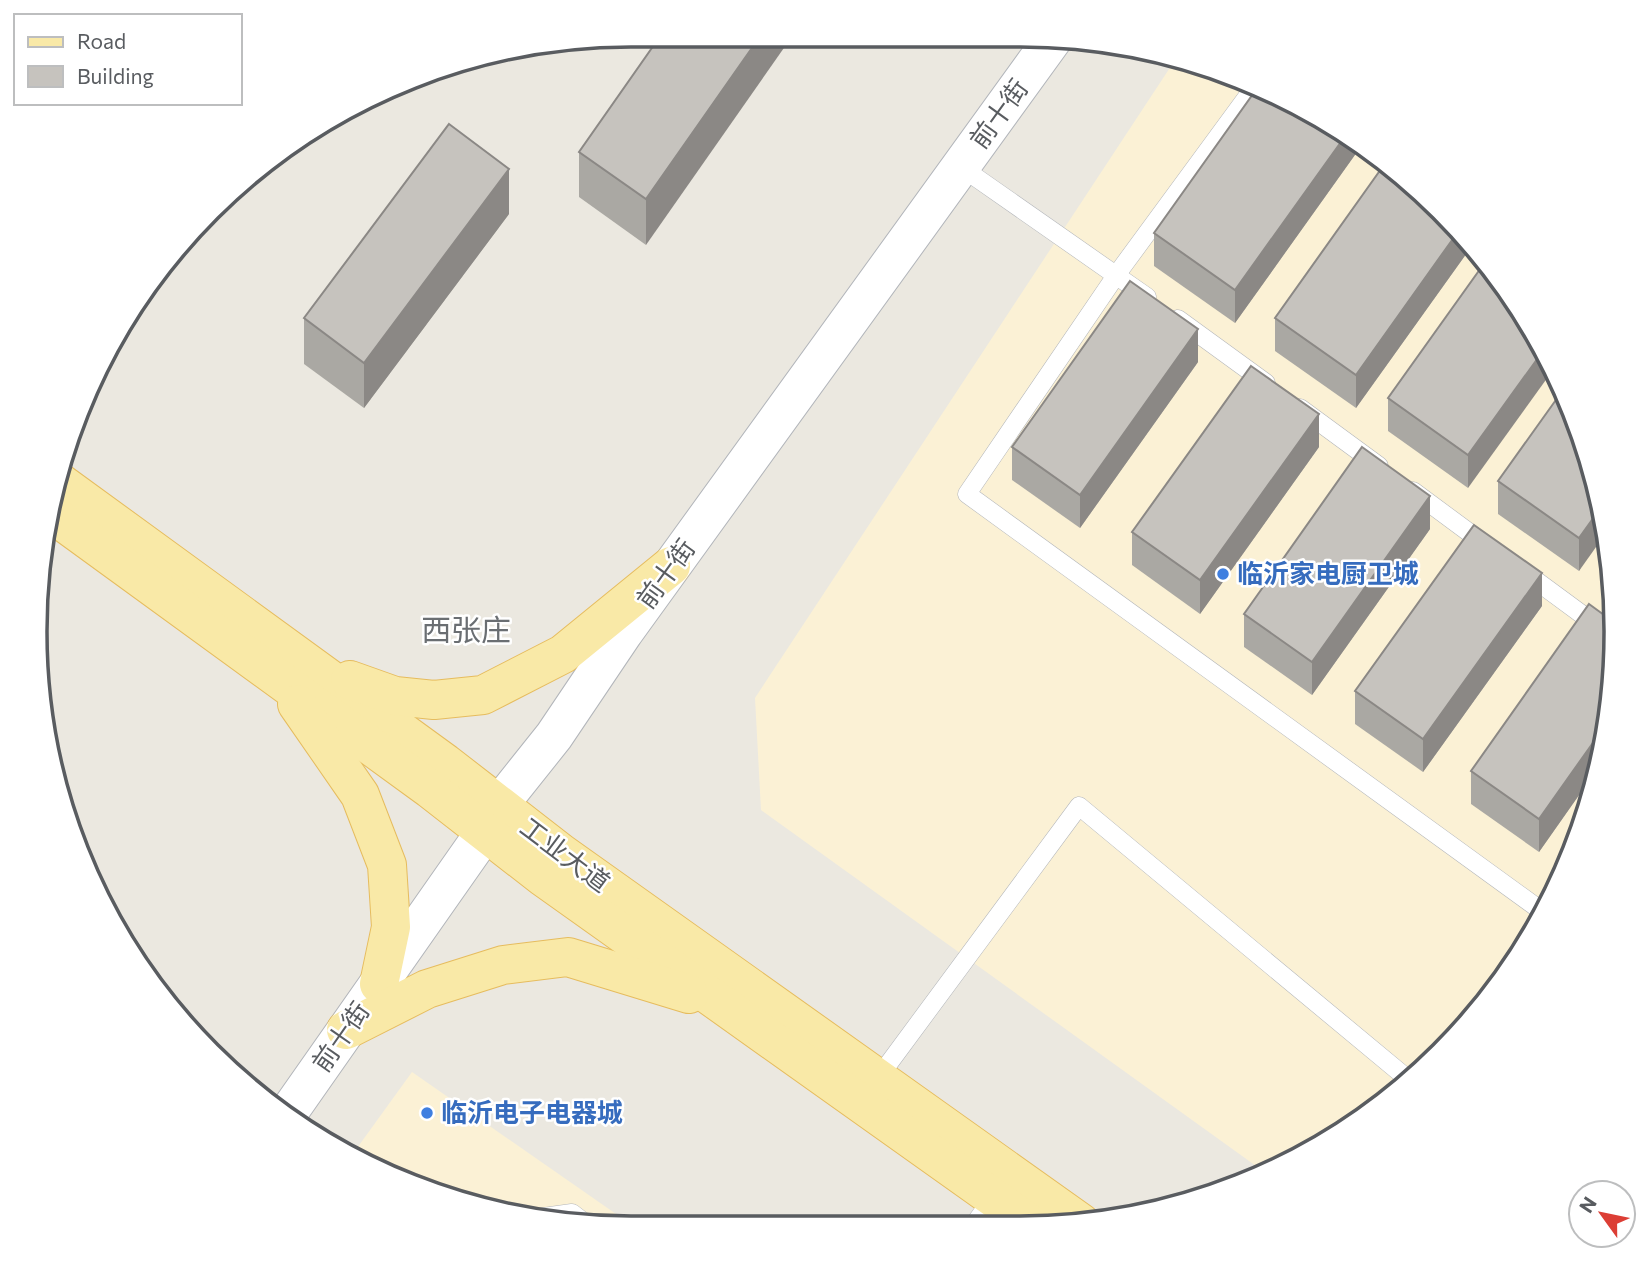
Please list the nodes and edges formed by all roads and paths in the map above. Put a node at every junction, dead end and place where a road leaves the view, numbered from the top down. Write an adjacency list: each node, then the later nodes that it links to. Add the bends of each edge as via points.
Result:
1 (1046, 48): 3 (main road, 前十街)
2 (1249, 95): 4 (lane)
3 (961, 167): 4 (lane); 7 (main road, 前十街)
4 (1117, 274): 8 (lane); 11 (lane, via 967,494)
5 (65, 487): 9 (main road, 工业大道)
6 (58, 518): 9 (main road, 工业大道)
7 (671, 566): 9 (main road, via 563,654 483,695 434,700 395,696); 10 (main road, 前十街)
8 (1604, 631)
9 (296, 673): 10 (main road, 工业大道, via 430,789); 12 (main road, via 360,795 387,865 391,927)
10 (492, 818): 12 (main road, 前十街); 13 (main road, 工业大道, via 543,877); 16 (main road, 工业大道, via 561,853)
11 (1535, 906)
12 (379, 984): 14 (main road, 前十街)
13 (719, 1003): 14 (main road, via 568,957 503,965 427,989); 18 (main road, 工业大道)
14 (346, 1030): 17 (main road, 前十街)
15 (1402, 1074): 16 (lane, via 1079,806)
16 (878, 1079): 19 (main road, 工业大道)
17 (292, 1107)
18 (984, 1210): 20 (main road, 工业大道)
19 (1066, 1213)
20 (1005, 1216)

